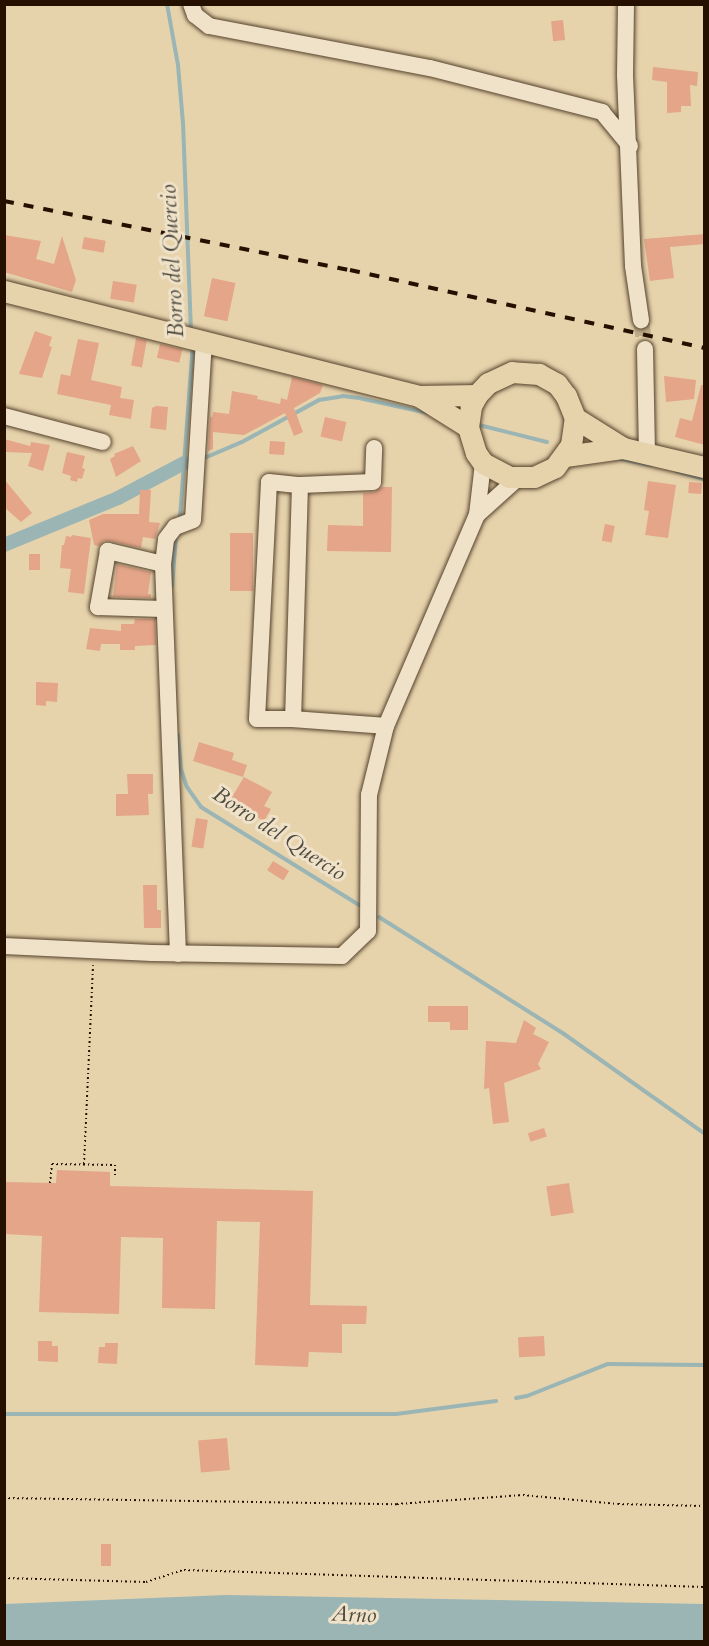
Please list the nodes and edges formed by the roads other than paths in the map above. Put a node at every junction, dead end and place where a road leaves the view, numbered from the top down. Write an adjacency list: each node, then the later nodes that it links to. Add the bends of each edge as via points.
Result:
1 (191, 4): 3 (street, via 195,15 209,26 430,68 602,112)
2 (626, 4): 3 (street)
3 (630, 146): 5 (street, via 633,266)
4 (4, 291): 6 (main road)
5 (641, 320)
6 (204, 342): 9 (main road); 23 (street, via 193,520 175,527 166,539)
7 (645, 349): 16 (street)
8 (477, 395): 9 (main road); 11 (main road, via 500,376 512,372 539,374 557,384); 12 (main road)
9 (418, 396): 12 (main road)
10 (4, 416): 13 (street)
11 (575, 418): 15 (main road); 17 (main road, via 575,431)
12 (468, 427): 18 (main road)
13 (103, 442)
14 (374, 448): 21 (street, via 373,482)
15 (623, 448): 16 (main road); 17 (main road)
16 (647, 452): 19 (main road)
17 (565, 456): 20 (main road, via 544,474)
18 (483, 463): 20 (main road, via 494,471); 22 (street)
19 (705, 467)
20 (518, 478): 22 (street)
21 (300, 485): 25 (street); 25 (street, via 269,482 257,719)
22 (477, 515): 26 (street)
23 (163, 564): 24 (street); 24 (street, via 108,551 98,607)
24 (163, 609): 28 (street)
25 (293, 719): 26 (street)
26 (387, 726): 28 (street, via 369,795 368,931 342,956)
27 (4, 946): 28 (street)
28 (178, 954)

